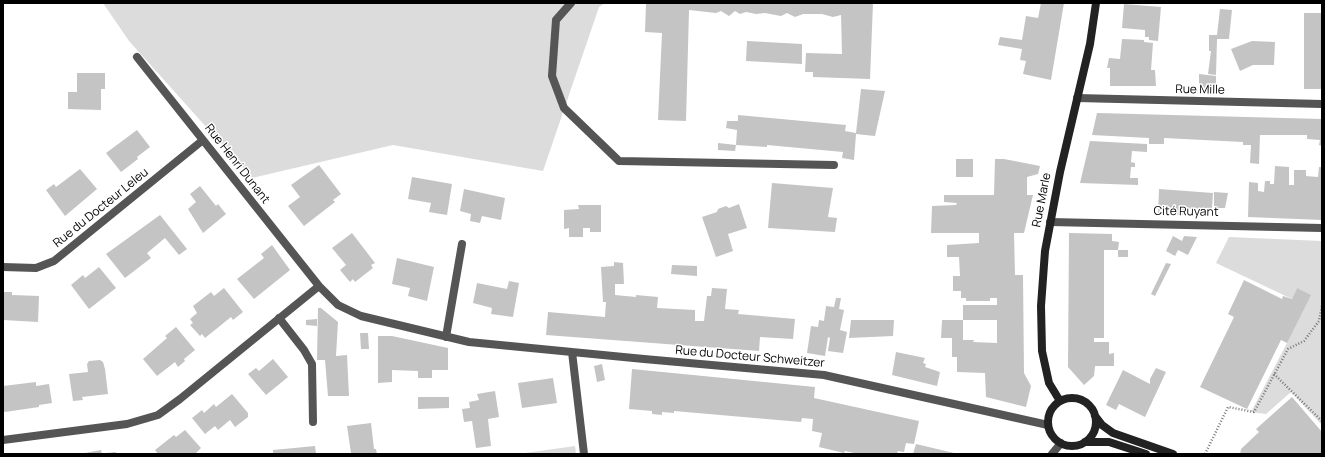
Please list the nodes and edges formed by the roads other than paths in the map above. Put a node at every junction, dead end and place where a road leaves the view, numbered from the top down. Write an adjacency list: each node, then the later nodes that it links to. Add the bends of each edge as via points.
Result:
1 (571, 3): 7 (street, via 556,20 552,76 564,108 619,161)
2 (1096, 3): 4 (main road, Rue Marle, via 1090,44)
3 (137, 57): 6 (street, Rue Henri Dunant)
4 (1077, 98): 5 (street, Rue Mille); 8 (main road, Rue Marle)
5 (1322, 104)
6 (203, 140): 11 (street, Rue du Docteur Leleu, via 54,261 36,268); 12 (street, Rue Henri Dunant)
7 (834, 165)
8 (1050, 222): 9 (street, Cité Ruyant); 16 (main road, Rue Marle, via 1045,251 1042,351 1050,382)
9 (1322, 228)
10 (462, 244): 14 (street)
11 (3, 267)
12 (319, 286): 13 (street); 14 (street, Rue du Docteur Schweitzer, via 338,305 361,316)
13 (280, 318): 18 (street, via 309,356 312,364); 20 (street, via 158,415 122,425)
14 (446, 338): 15 (street, Rue du Docteur Schweitzer)
15 (572, 352): 19 (street, Rue du Docteur Schweitzer, via 824,374); 23 (street)
16 (1060, 401): 17 (main road, via 1069,398 1082,400); 19 (main road, via 1051,412)
17 (1094, 414): 21 (main road, via 1095,429); 26 (main road, via 1102,425 1113,433)
18 (313, 422)
19 (1048, 425): 22 (main road, via 1052,436)
20 (3, 440)
21 (1085, 442): 22 (main road, via 1074,446); 25 (main road, via 1109,442)
22 (1061, 443): 24 (street)
23 (584, 454)
24 (1052, 454)
25 (1146, 454)
26 (1173, 454)

